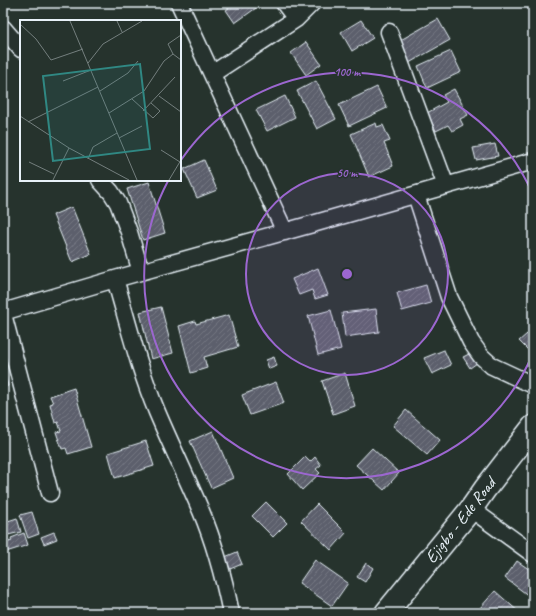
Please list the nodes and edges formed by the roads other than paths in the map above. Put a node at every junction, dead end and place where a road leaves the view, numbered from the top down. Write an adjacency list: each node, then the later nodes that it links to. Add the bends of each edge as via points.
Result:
1 (179, 3): 8 (street)
2 (284, 3): 4 (street)
3 (312, 3): 4 (street)
4 (296, 19): 8 (street)
5 (3, 28): 7 (street)
6 (389, 32): 11 (street)
7 (20, 48)
8 (212, 74): 13 (street)
9 (533, 161): 11 (street)
10 (101, 181): 14 (street, via 118,203)
11 (446, 186): 12 (street)
12 (416, 195): 13 (street); 17 (street, via 450,297 471,342 492,366)
13 (285, 232): 14 (street)
14 (141, 272): 15 (street)
15 (115, 278): 16 (street); 22 (street, via 147,385 210,535)
16 (3, 313): 19 (street)
17 (533, 385)
18 (533, 427): 20 (main road, Ejigbo - Ede Road)
19 (50, 493)
20 (471, 509): 21 (street); 23 (main road, Ejigbo - Ede Road)
21 (533, 554)
22 (231, 613)
23 (386, 613)

